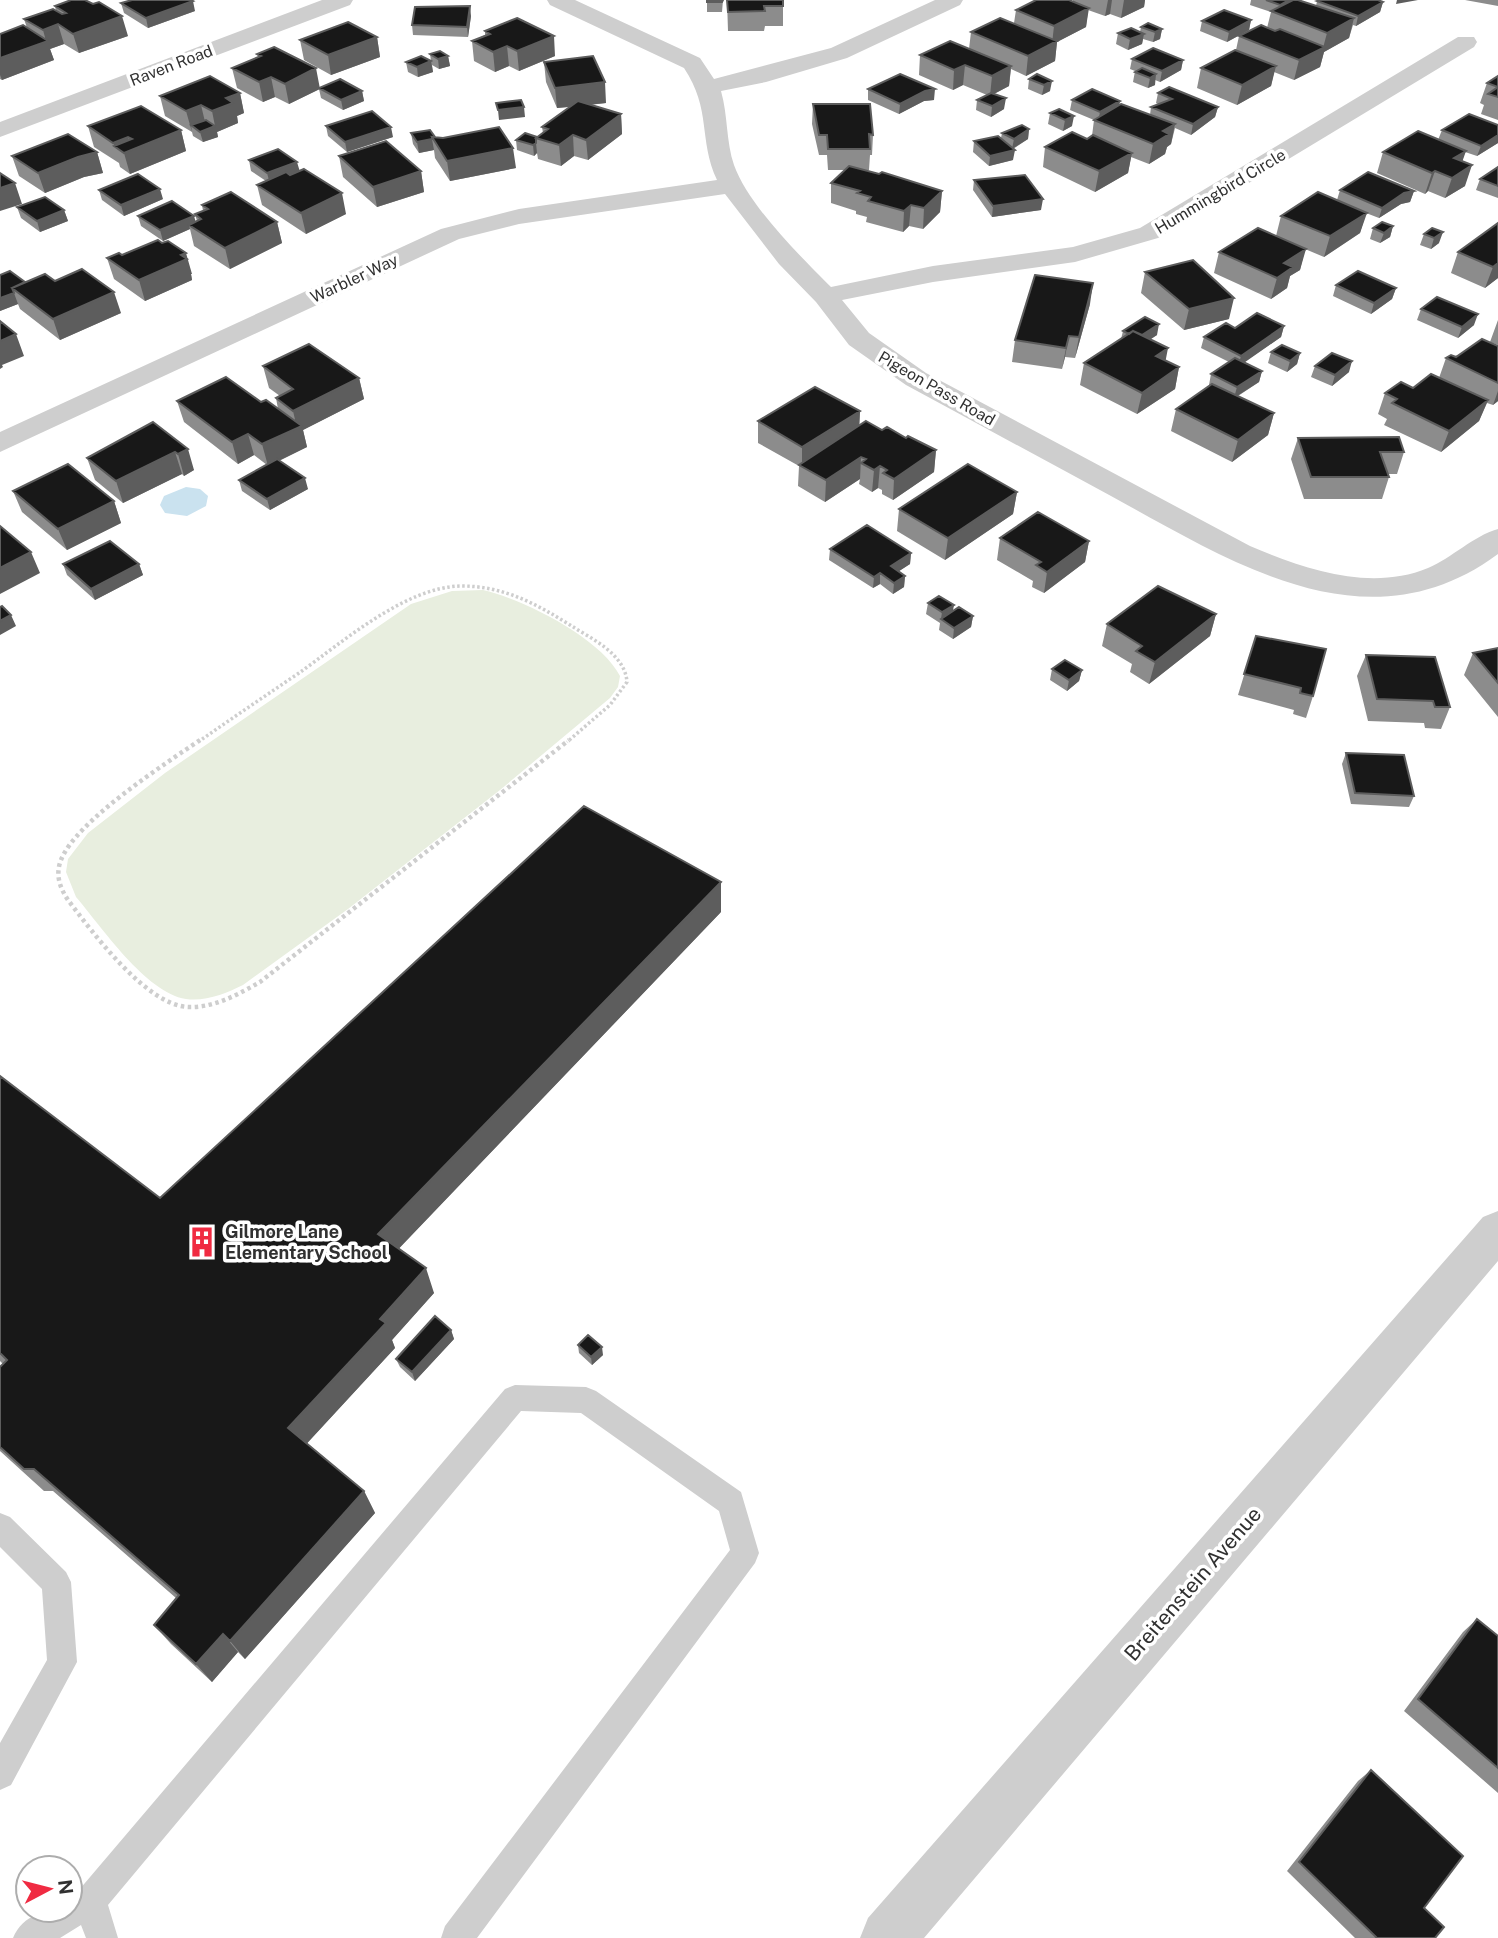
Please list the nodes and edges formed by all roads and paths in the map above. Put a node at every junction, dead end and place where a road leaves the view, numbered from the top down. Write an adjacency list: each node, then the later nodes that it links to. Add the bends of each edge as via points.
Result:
1 (342, 0): 6 (street, Raven Road)
2 (558, 0): 5 (street, Pigeon Pass Road, via 692,63)
3 (952, 0): 5 (street, via 839,53)
4 (1466, 42): 8 (street, Hummingbird Circle, via 1149,233 1075,254 933,274)
5 (708, 87): 7 (street, Pigeon Pass Road, via 716,113 721,163)
6 (0, 130)
7 (731, 186): 8 (street, Pigeon Pass Road); 9 (street, Warbler Way, via 503,220 450,234)
8 (825, 296): 10 (street, Pigeon Pass Road, via 859,339 886,360 1281,573 1313,582 1377,588 1426,581 1465,565)
9 (0, 443)
10 (1498, 539)
11 (398, 607): 11 (path, via 115,802 62,856 60,887 82,918 166,1002 191,1006 225,1001 260,982 580,731 610,705 627,682 626,669 605,647 528,599 491,588 438,588)
12 (1498, 1230): 19 (street, Breitenstein Avenue)
13 (0, 1527): 14 (lane, via 56,1582 62,1662)
14 (0, 1774)
15 (90, 1901): 16 (lane); 17 (lane); 18 (lane, via 515,1398 586,1400 731,1502 745,1553)
16 (29, 1938)
17 (102, 1938)
18 (457, 1938)
19 (888, 1938)

